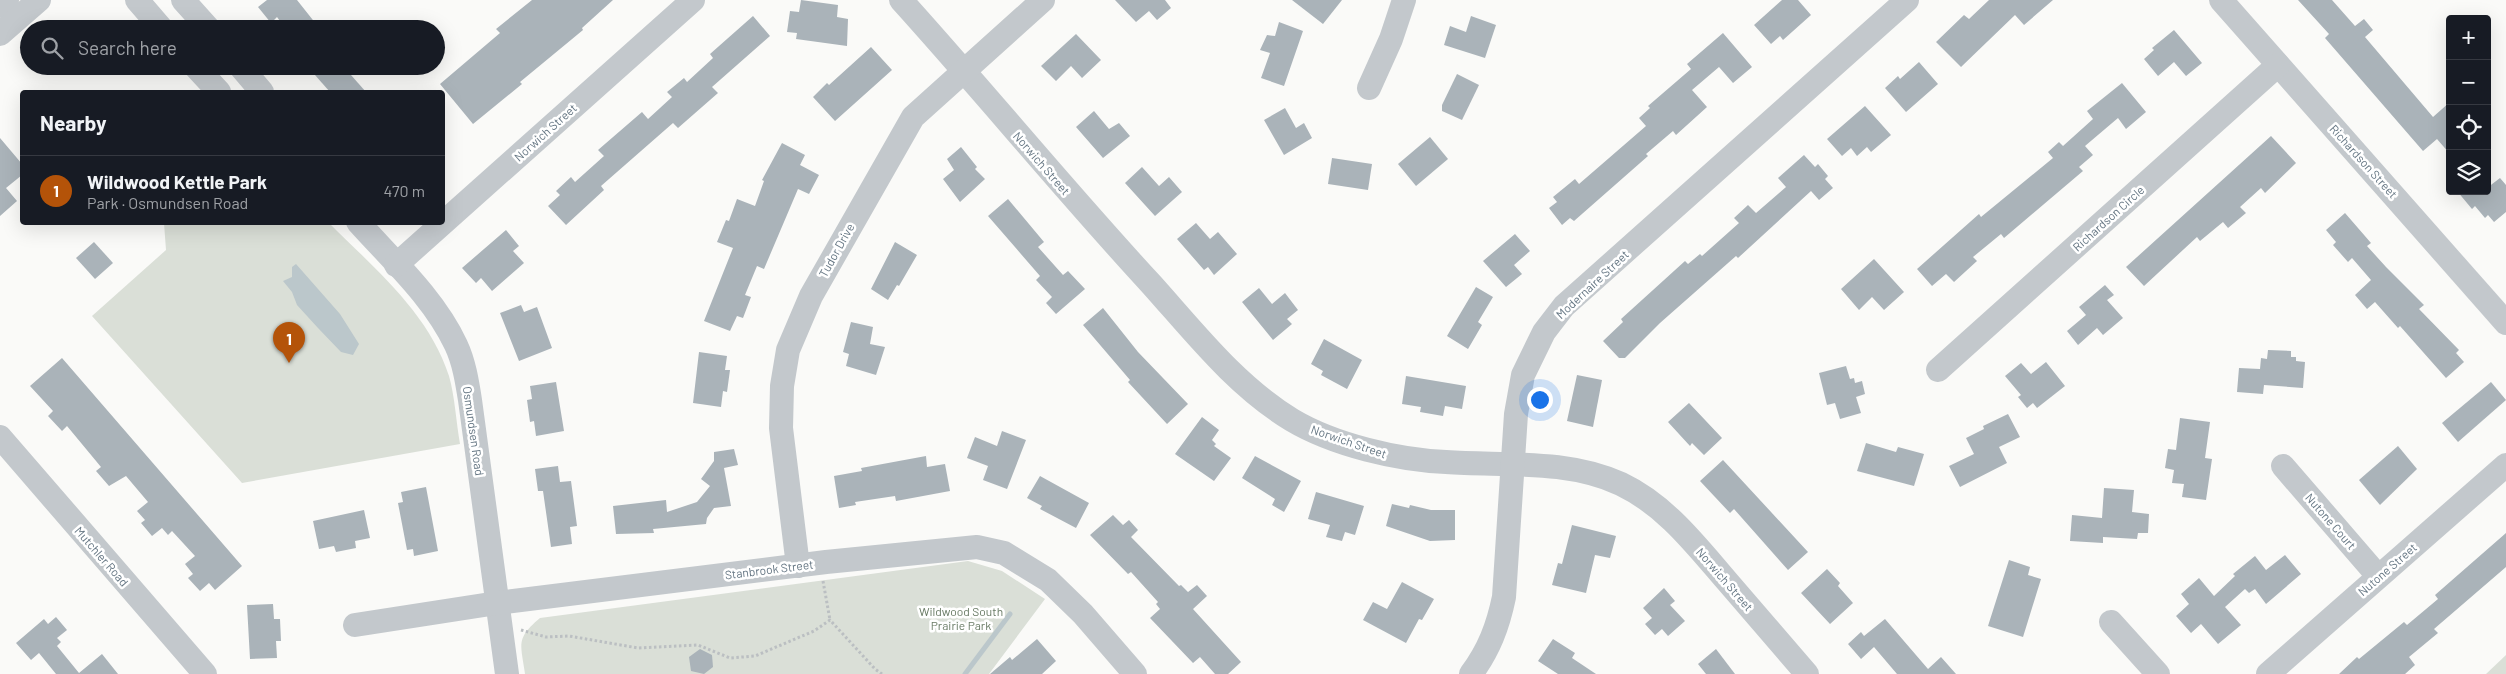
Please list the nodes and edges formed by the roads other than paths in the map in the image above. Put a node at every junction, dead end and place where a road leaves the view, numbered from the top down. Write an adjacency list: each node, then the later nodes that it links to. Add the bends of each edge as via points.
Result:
1 (7, 0): 11 (street)
2 (39, 0): 14 (street)
3 (137, 0): 12 (street)
4 (183, 0): 13 (street)
5 (694, 0): 22 (street, Norwich Street)
6 (901, 0): 16 (street, Norwich Street)
7 (1043, 0): 16 (street, Tudor Drive)
8 (1404, 0): 19 (street)
9 (1907, 0): 29 (street, Modernaire Street, via 1564,306 1544,332 1523,375 1516,414)
10 (2221, 0): 15 (street, Richardson Street)
11 (0, 6)
12 (154, 20)
13 (201, 20)
14 (0, 34)
15 (2278, 65): 26 (street, Richardson Street); 27 (street, Richardson Circle)
16 (964, 71): 29 (street, Norwich Street, via 1090,217 1237,379 1293,421 1331,438 1396,456 1444,462); 32 (street, Tudor Drive, via 912,117 811,296 788,350 782,386 781,428)
17 (203, 75): 20 (street)
18 (248, 75): 21 (street)
19 (1369, 88)
20 (216, 90)
21 (260, 90)
22 (445, 221)
23 (361, 225): 25 (street, Osmundsen Road)
24 (441, 225): 25 (street, Norwich Street)
25 (396, 265): 34 (street, Osmundsen Road, via 447,328 463,363)
26 (2506, 323)
27 (1938, 370)
28 (0, 437): 37 (street, Mutchler Road)
29 (1514, 464): 40 (street, Modernaire Street, via 1499,625); 41 (street, Norwich Street, via 1572,469 1598,475 1623,485 1652,503 1678,525)
30 (2506, 465): 33 (street, Nutone Street)
31 (2283, 466): 33 (street, Nutone Court)
32 (809, 564): 34 (street, Stanbrook Street); 39 (street, Stanbrook Street, via 977,548 1004,554 1048,580)
33 (2378, 576): 43 (street, Nutone Street)
34 (498, 603): 36 (street, Stanbrook Street); 38 (street, Osmundsen Road)
35 (2110, 622): 42 (street)
36 (355, 625)
37 (205, 674)
38 (506, 674)
39 (1135, 674)
40 (1471, 674)
41 (1807, 674)
42 (2158, 674)
43 (2268, 674)

